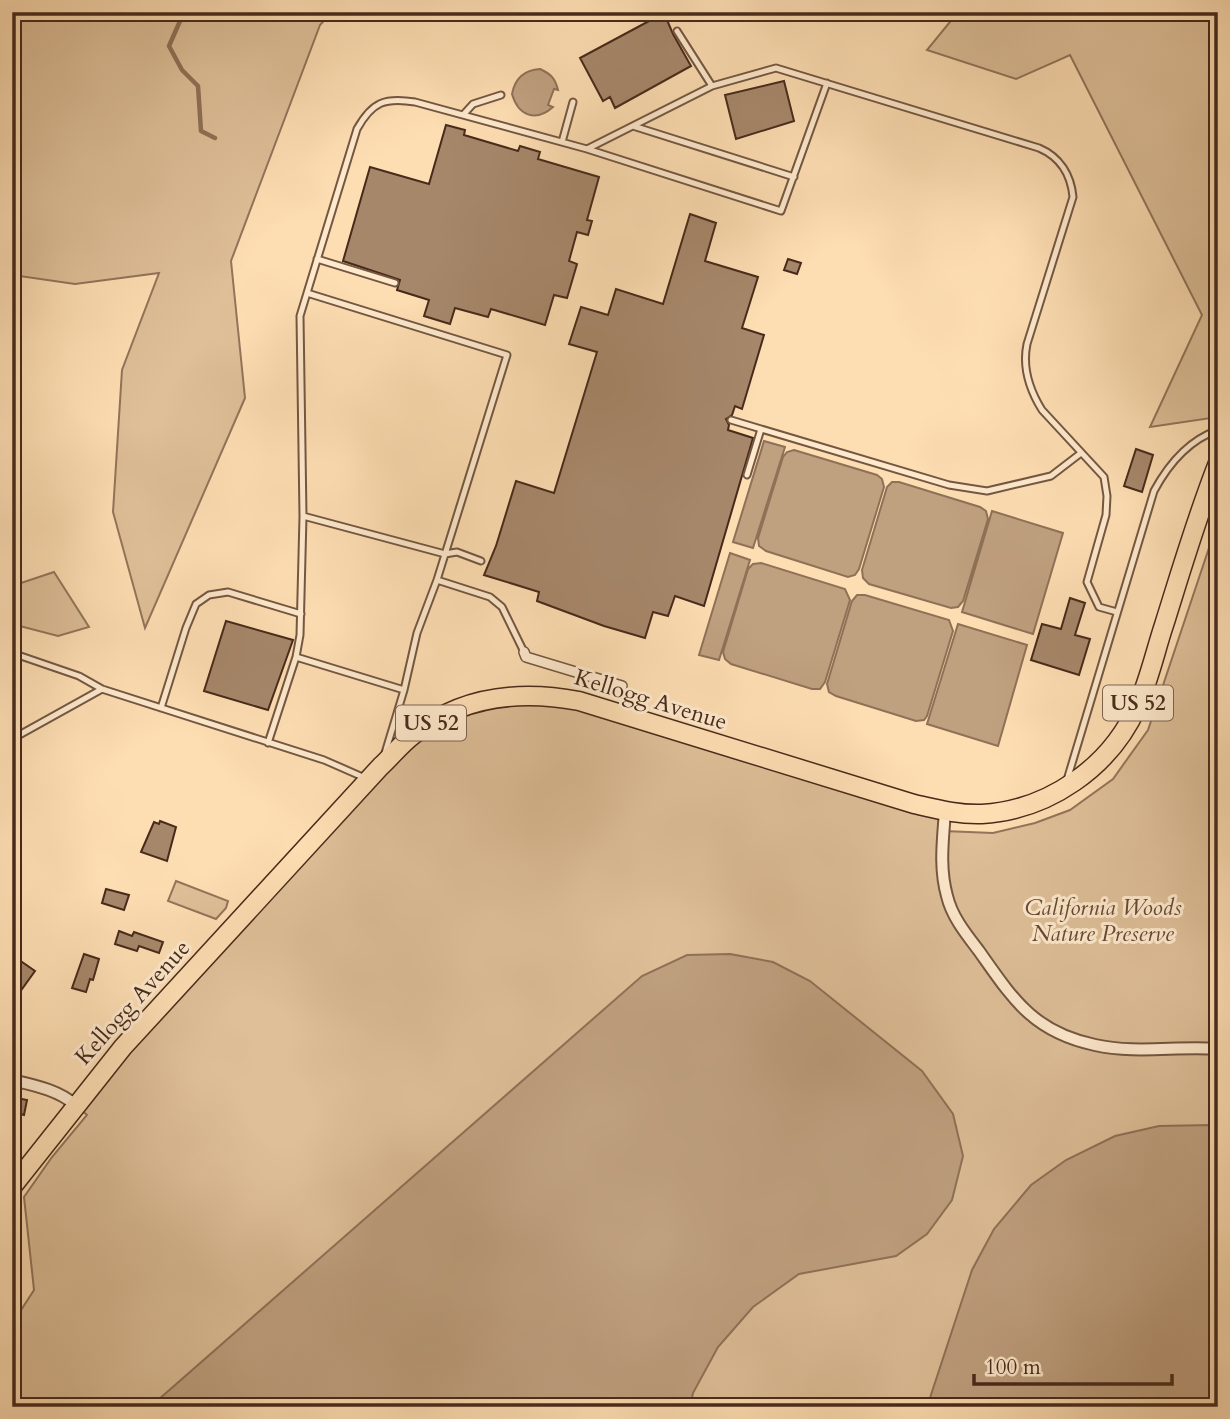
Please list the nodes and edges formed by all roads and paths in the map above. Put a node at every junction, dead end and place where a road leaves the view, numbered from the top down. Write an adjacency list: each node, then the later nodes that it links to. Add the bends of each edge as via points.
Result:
1 (677, 31): 3 (lane)
2 (827, 83): 3 (lane, via 776,68); 10 (lane); 17 (lane, via 1039,148 1063,168 1072,186 1071,205 1024,358 1029,384 1042,410)
3 (712, 86): 7 (lane)
4 (501, 95): 6 (lane, via 473,104)
5 (573, 102): 8 (lane)
6 (463, 115): 8 (lane); 11 (lane, via 399,99 374,105 365,113 356,129)
7 (633, 126): 9 (lane); 10 (lane)
8 (562, 142): 9 (lane)
9 (587, 149): 10 (lane, via 781,211)
10 (794, 177)
11 (317, 259): 12 (lane); 13 (lane)
12 (394, 283)
13 (307, 293): 20 (lane, via 300,316); 21 (lane, via 507,355)
14 (731, 420): 15 (lane)
15 (761, 429): 17 (lane, via 949,485 987,491 1051,476); 19 (lane)
16 (1218, 429): 24 (lane, via 1181,454 1154,491)
17 (1081, 453): 24 (lane, via 1104,477 1107,496 1087,582 1099,607)
18 (1218, 463): 36 (main road, Kellogg Avenue / US 52, via 1138,705 1111,748)
19 (747, 475)
20 (303, 516): 21 (lane); 25 (lane)
21 (445, 554): 22 (lane, via 457,552); 23 (lane)
22 (481, 561)
23 (437, 580): 26 (lane, via 490,597 502,607); 31 (lane, via 417,633)
24 (1117, 612): 36 (lane)
25 (301, 614): 28 (lane); 32 (lane, via 228,592 209,595 196,604)
26 (524, 652): 29 (street, via 526,657)
27 (12, 653): 30 (lane, via 79,676)
28 (296, 657): 31 (lane); 34 (lane)
29 (622, 686)
30 (102, 689): 32 (lane); 33 (lane)
31 (404, 690): 35 (lane)
32 (161, 708): 34 (lane)
33 (12, 740)
34 (268, 743): 35 (lane)
35 (375, 773): 37 (main road, Kellogg Avenue / US 52, via 412,736 462,707 504,696 554,696); 40 (main road, Kellogg Avenue / US 52, via 131,1037)
36 (1065, 788): 37 (main road, Kellogg Avenue / US 52, via 1011,809 983,814)
37 (945, 811): 38 (street, via 941,852 947,898 962,928 1029,1016 1047,1028 1094,1045)
38 (1218, 1049)
39 (12, 1080): 40 (street)
40 (75, 1105): 41 (main road, Kellogg Avenue / US 52)
41 (12, 1186)

